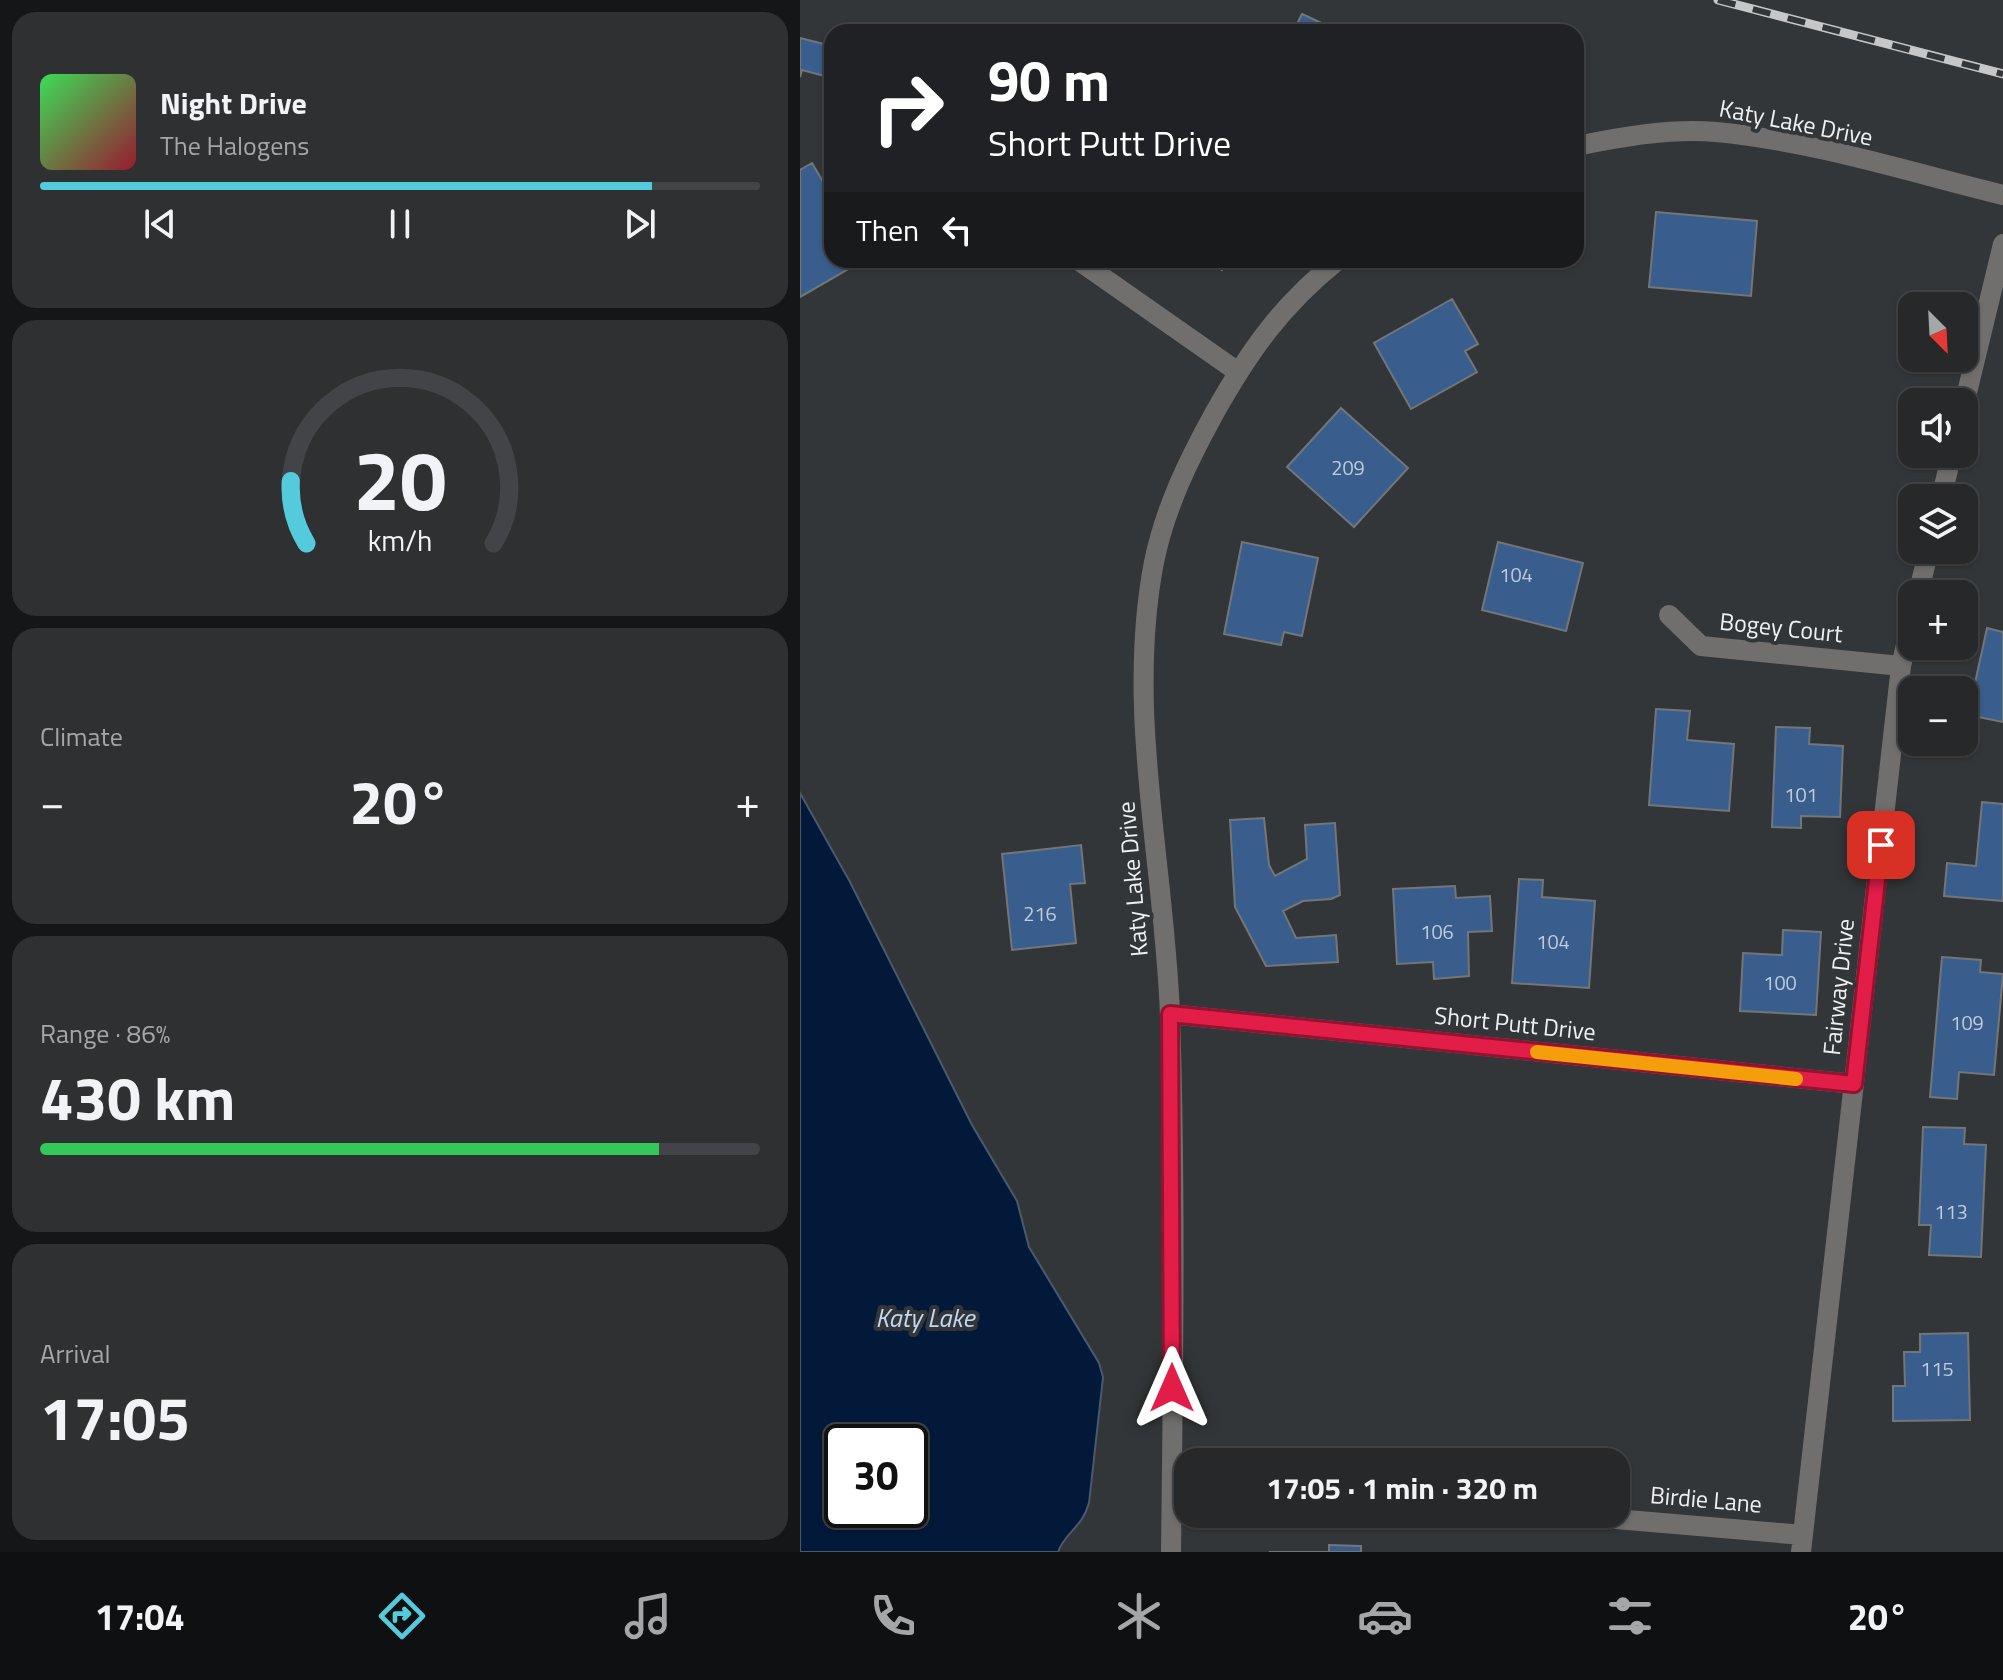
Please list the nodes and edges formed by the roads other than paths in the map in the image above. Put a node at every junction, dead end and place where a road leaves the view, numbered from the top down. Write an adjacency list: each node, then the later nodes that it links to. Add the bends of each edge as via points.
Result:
1 (1584, 144): 2 (street, Katy Lake Drive, via 1628,136 1714,132 1795,145)
2 (2003, 195)
3 (2003, 244): 7 (street)
4 (1089, 268): 6 (street)
5 (1330, 268): 6 (street, Katy Lake Drive, via 1265,330)
6 (1238, 372): 11 (street, Katy Lake Drive, via 1182,472 1155,562 1146,646 1145,728)
7 (1968, 388)
8 (1669, 615): 10 (street, Bogey Court, via 1701,646)
9 (1902, 660): 10 (street, Fairway Drive)
10 (1901, 666): 12 (street, Fairway Drive)
11 (1170, 1014): 12 (street, Short Putt Drive); 13 (street, Katy Lake Drive)
12 (1854, 1084): 16 (street, Fairway Drive)
13 (1179, 1448)
14 (1630, 1523): 16 (street, Birdie Lane)
15 (1174, 1528): 17 (street, Katy Lake Drive)
16 (1802, 1543)
17 (1171, 1552)

